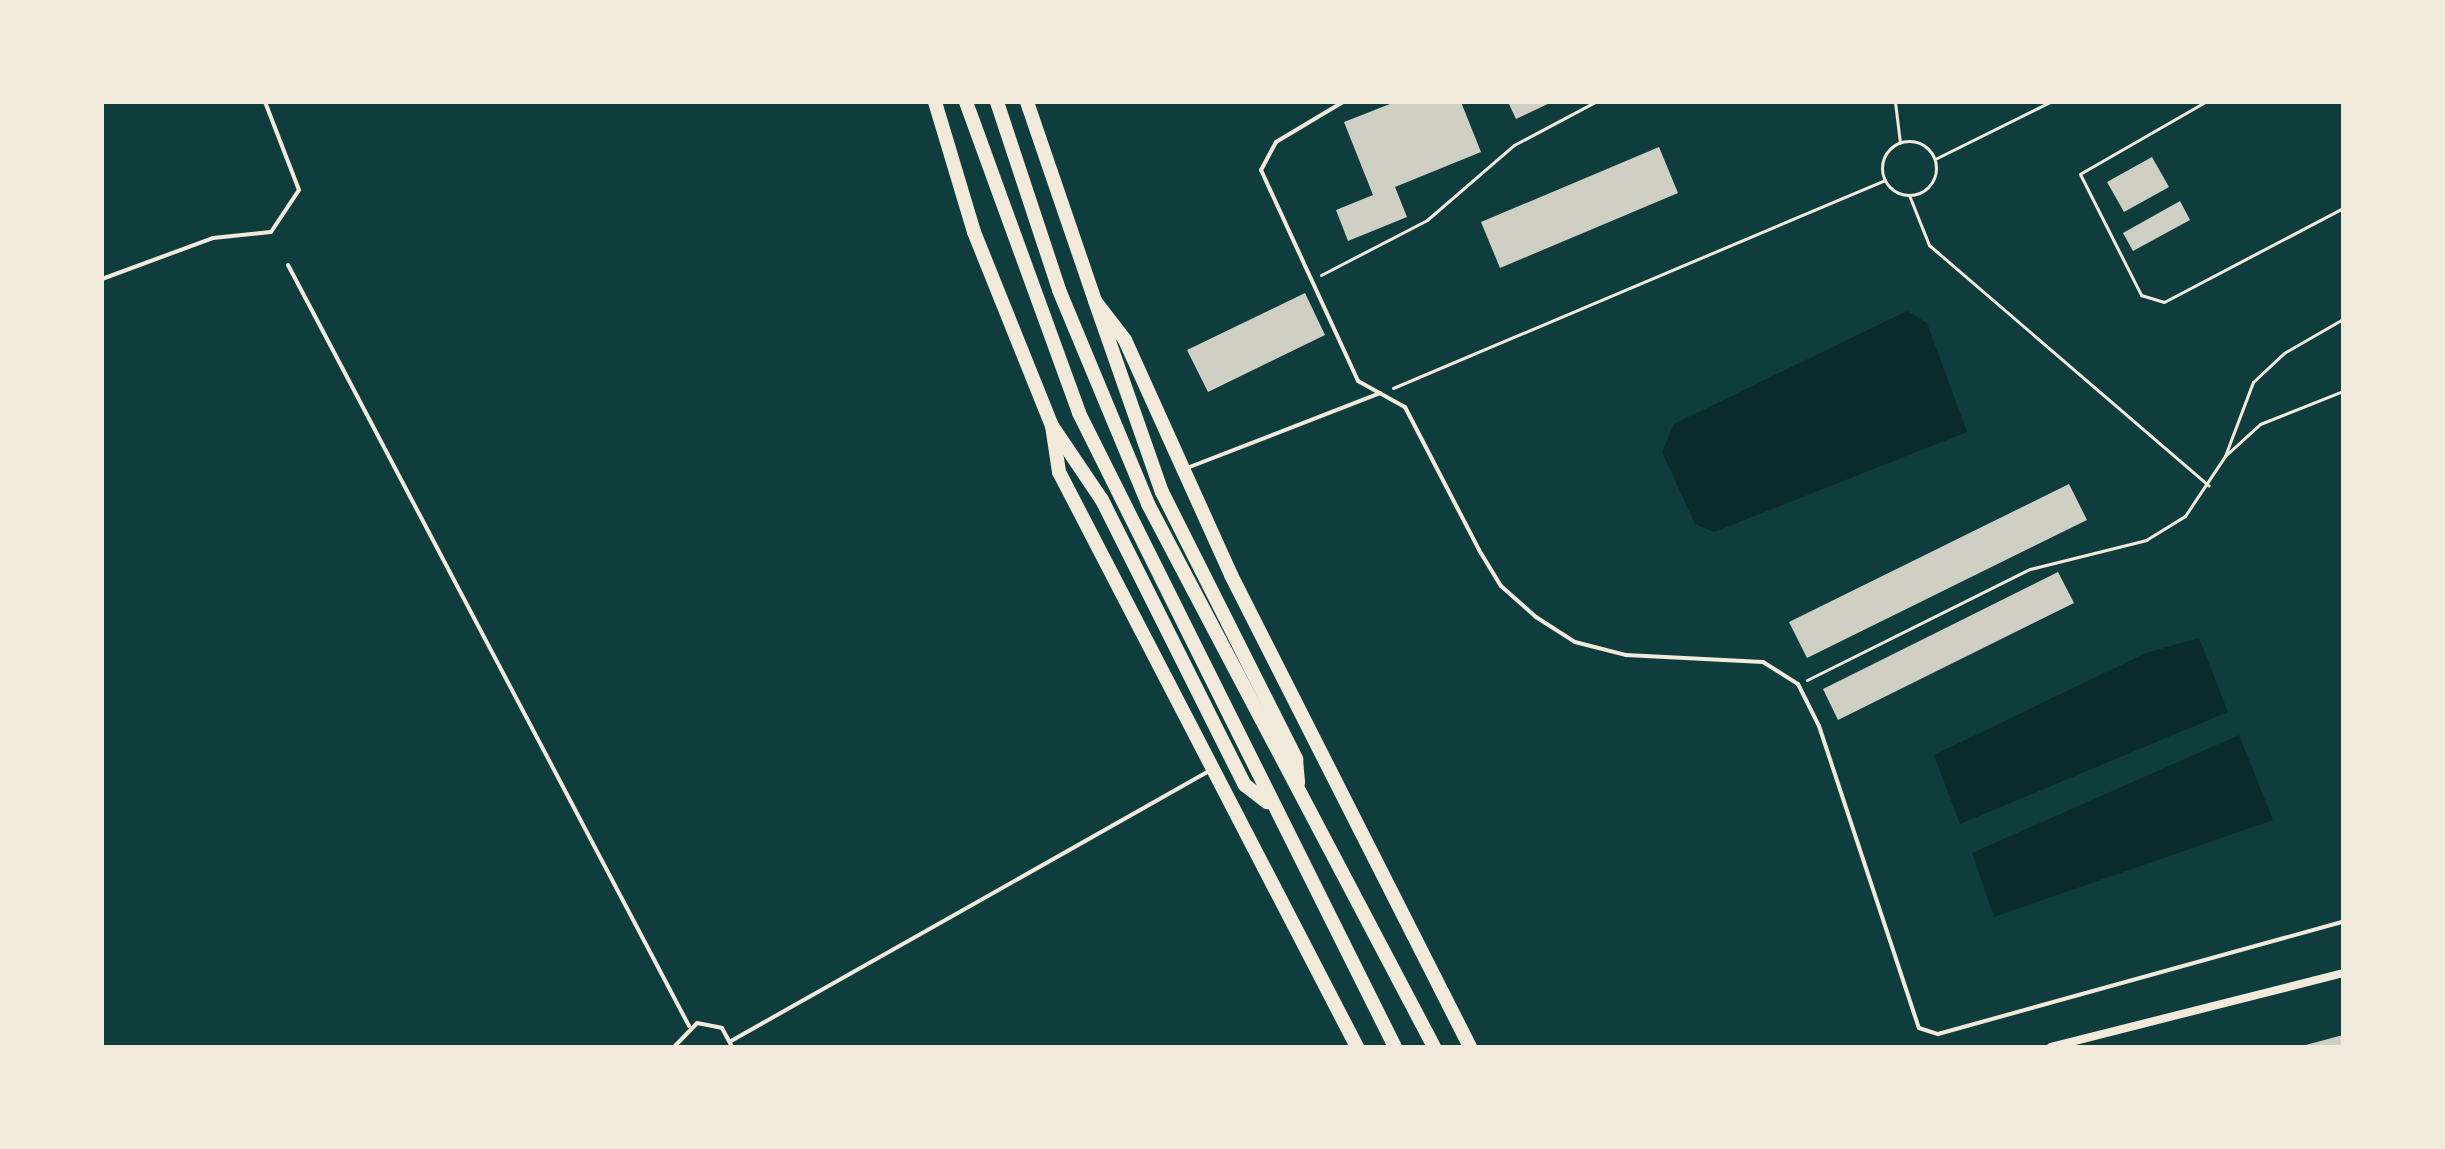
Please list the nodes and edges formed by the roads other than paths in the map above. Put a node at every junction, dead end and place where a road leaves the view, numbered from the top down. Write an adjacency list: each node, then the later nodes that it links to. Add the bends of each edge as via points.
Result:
1 (265, 102): 8 (lane, via 299,190 271,232 213,238)
2 (935, 102): 11 (main road, via 974,232)
3 (966, 102): 15 (main road, via 1079,413)
4 (997, 102): 14 (main road, via 1055,278 1148,504)
5 (1027, 102): 9 (main road)
6 (1343, 102): 10 (lane, via 1276,142 1261,170 1358,381)
7 (288, 265): 18 (lane)
8 (102, 279)
9 (1095, 301): 12 (main road, via 1125,340); 14 (main road, via 1166,502 1296,759)
10 (1382, 392): 12 (lane); 16 (lane, via 1405,407 1486,562 1536,617 1575,642 1626,655 1763,662 1784,669 1798,684 1819,726 1919,1028 1938,1034)
11 (1052, 426): 13 (main road, via 1070,497); 15 (main road, via 1102,500 1245,785)
12 (1183, 469): 24 (main road)
13 (1213, 768): 19 (lane); 21 (main road)
14 (1298, 783): 23 (main road)
15 (1268, 802): 22 (main road)
16 (2343, 922)
17 (2343, 973): 25 (street)
18 (689, 1026): 19 (lane, via 711,1023); 20 (lane)
19 (732, 1044)
20 (674, 1047)
21 (1357, 1047)
22 (1395, 1047)
23 (1434, 1047)
24 (1470, 1047)
25 (2051, 1047)

